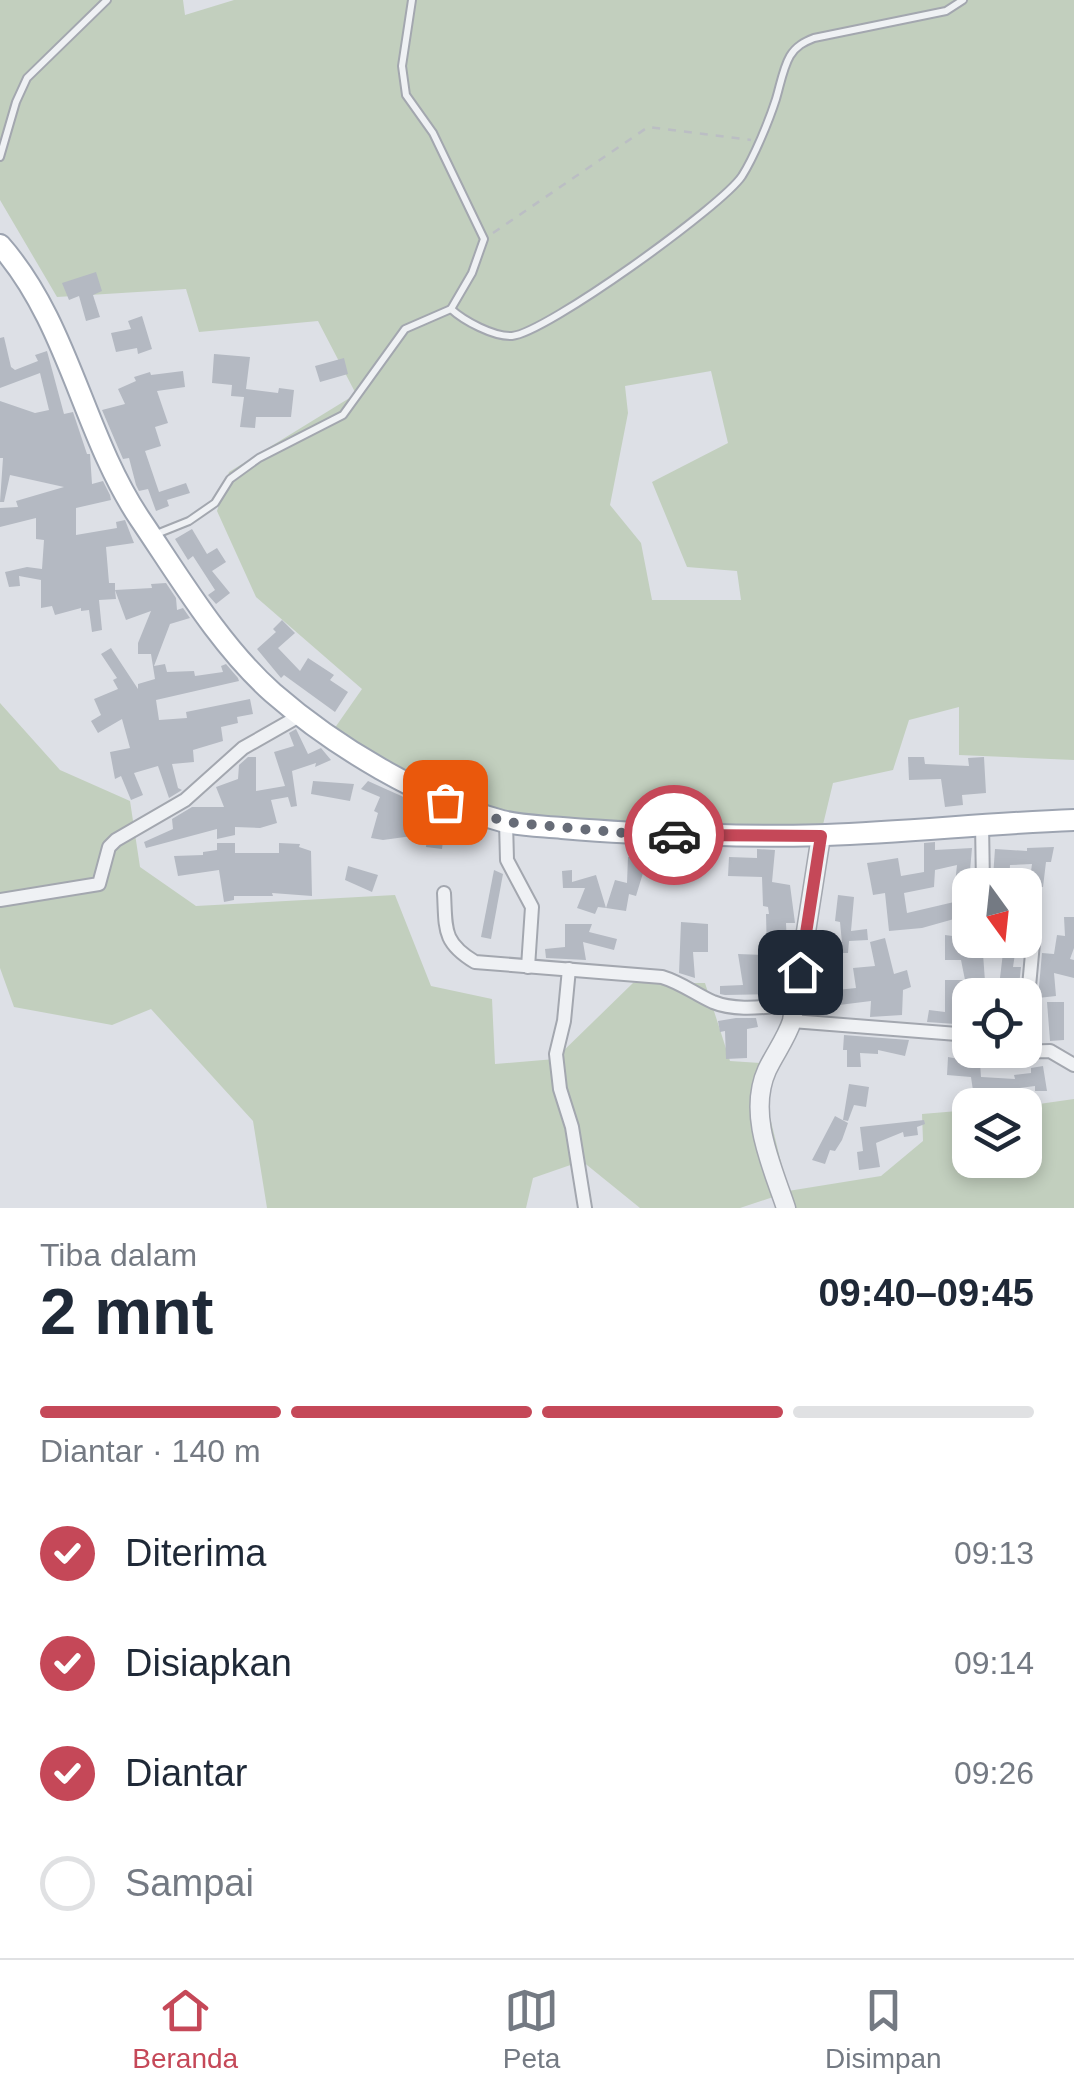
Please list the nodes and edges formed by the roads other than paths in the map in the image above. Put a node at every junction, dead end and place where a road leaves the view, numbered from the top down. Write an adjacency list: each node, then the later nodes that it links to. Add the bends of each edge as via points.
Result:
1 (106, 0): 4 (lane, via 27,78)
2 (412, 0): 6 (lane, via 402,66 406,95 433,133 484,239)
3 (963, 0): 6 (lane, via 946,12 800,45 789,57 769,123 742,175 720,200 541,327 498,334)
4 (0, 157)
5 (0, 245): 7 (main road, via 34,293 114,473)
6 (451, 308): 7 (lane, via 405,329 343,415 258,458 189,521)
7 (152, 535): 8 (main road, via 238,656)
8 (301, 715): 10 (main road, via 445,802); 15 (street, via 242,748 185,800 116,840 100,884)
9 (1074, 820): 11 (main road)
10 (506, 822): 12 (main road, via 635,834); 16 (street, via 506,860 532,907)
11 (982, 823): 12 (main road); 13 (street)
12 (821, 836): 18 (street)
13 (983, 868)
14 (444, 894): 16 (street, via 446,936 458,952 475,962)
15 (0, 900)
16 (528, 967): 17 (street)
17 (569, 969): 18 (street, via 662,977 727,1006); 22 (street, via 556,1054)
18 (794, 1013): 19 (street); 23 (street, via 760,1099 762,1134)
19 (952, 1033)
20 (1042, 1052): 21 (street)
21 (1074, 1066)
22 (585, 1208)
23 (786, 1208)

